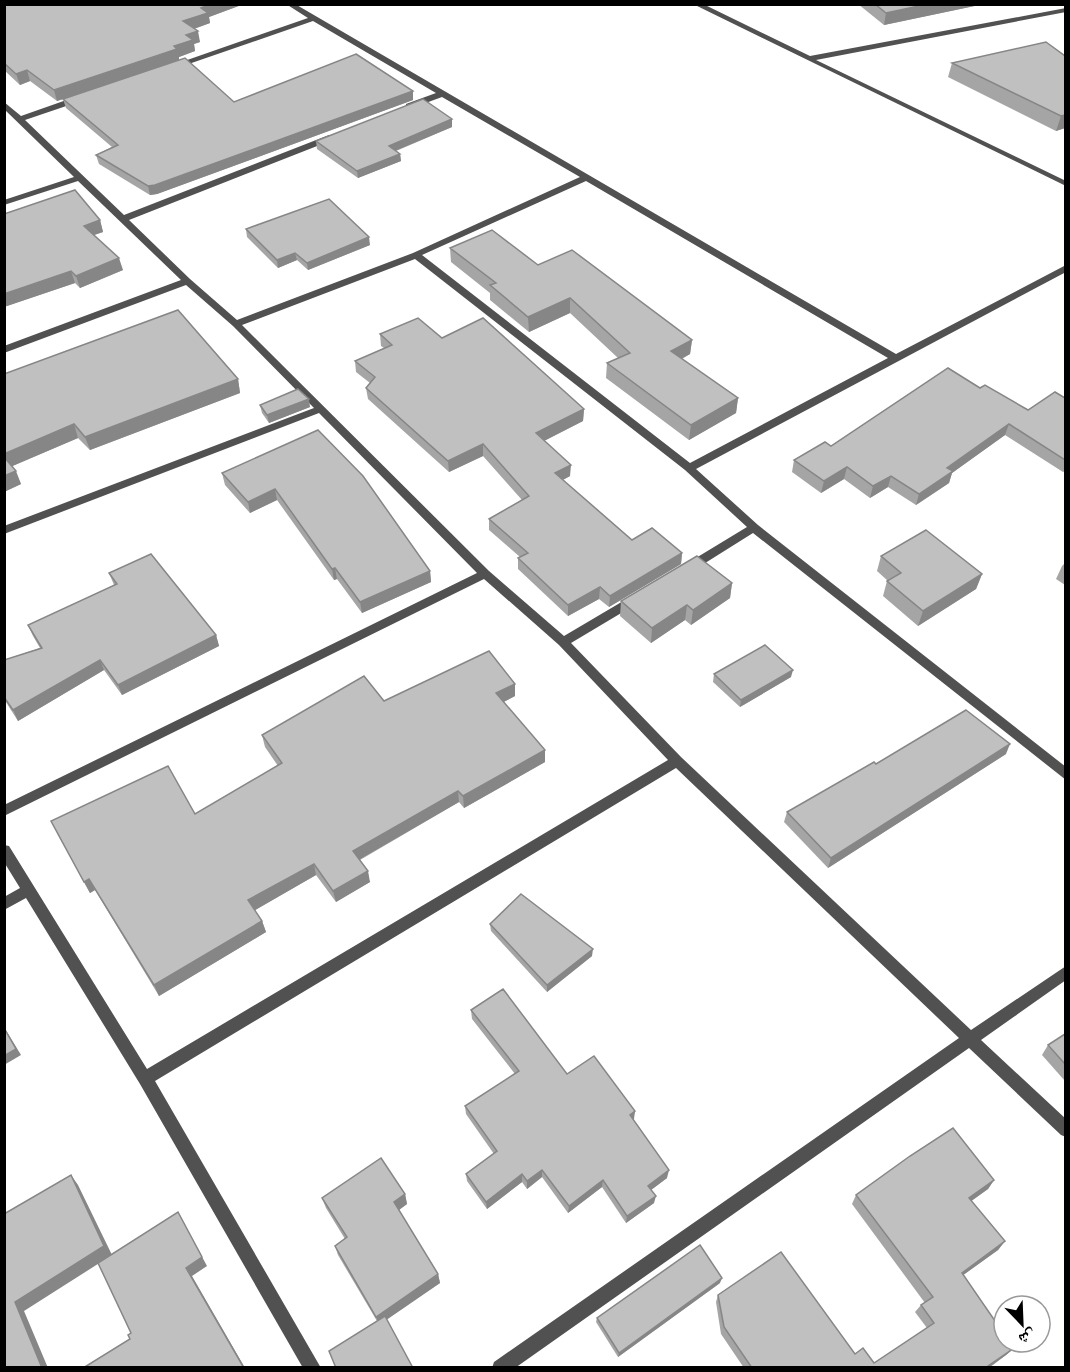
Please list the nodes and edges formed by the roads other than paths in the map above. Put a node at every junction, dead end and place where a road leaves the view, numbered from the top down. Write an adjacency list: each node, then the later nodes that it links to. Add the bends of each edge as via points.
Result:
1 (289, 4): 4 (street)
2 (696, 4): 5 (street)
3 (1065, 10): 5 (street)
4 (312, 19): 6 (street); 7 (street)
5 (808, 59): 15 (street)
6 (166, 69)
7 (442, 94): 10 (street); 14 (street)
8 (87, 96): 11 (street)
9 (4, 104): 11 (street)
10 (398, 111)
11 (20, 118): 13 (street)
12 (343, 133): 17 (street)
13 (81, 177): 16 (street); 17 (street)
14 (585, 178): 18 (street); 23 (street)
15 (1065, 184)
16 (4, 203)
17 (123, 219): 20 (street)
18 (416, 255): 21 (street); 25 (street)
19 (1065, 267): 23 (street)
20 (187, 281): 21 (street); 22 (street)
21 (236, 324): 24 (street)
22 (4, 350)
23 (895, 358): 25 (street)
24 (320, 409): 27 (street); 29 (street)
25 (689, 468): 26 (street)
26 (754, 528): 28 (street); 33 (street)
27 (4, 530)
28 (684, 570)
29 (485, 574): 31 (street); 34 (street)
30 (644, 594): 31 (street)
31 (563, 642): 32 (street)
32 (677, 761): 39 (street); 40 (street)
33 (1065, 775)
34 (4, 811)
35 (4, 850): 36 (street)
36 (27, 891): 37 (street); 40 (street)
37 (4, 904)
38 (1065, 972): 39 (street)
39 (969, 1040): 41 (street); 43 (street)
40 (145, 1079): 42 (street)
41 (1065, 1130)
42 (312, 1368)
43 (500, 1368)

